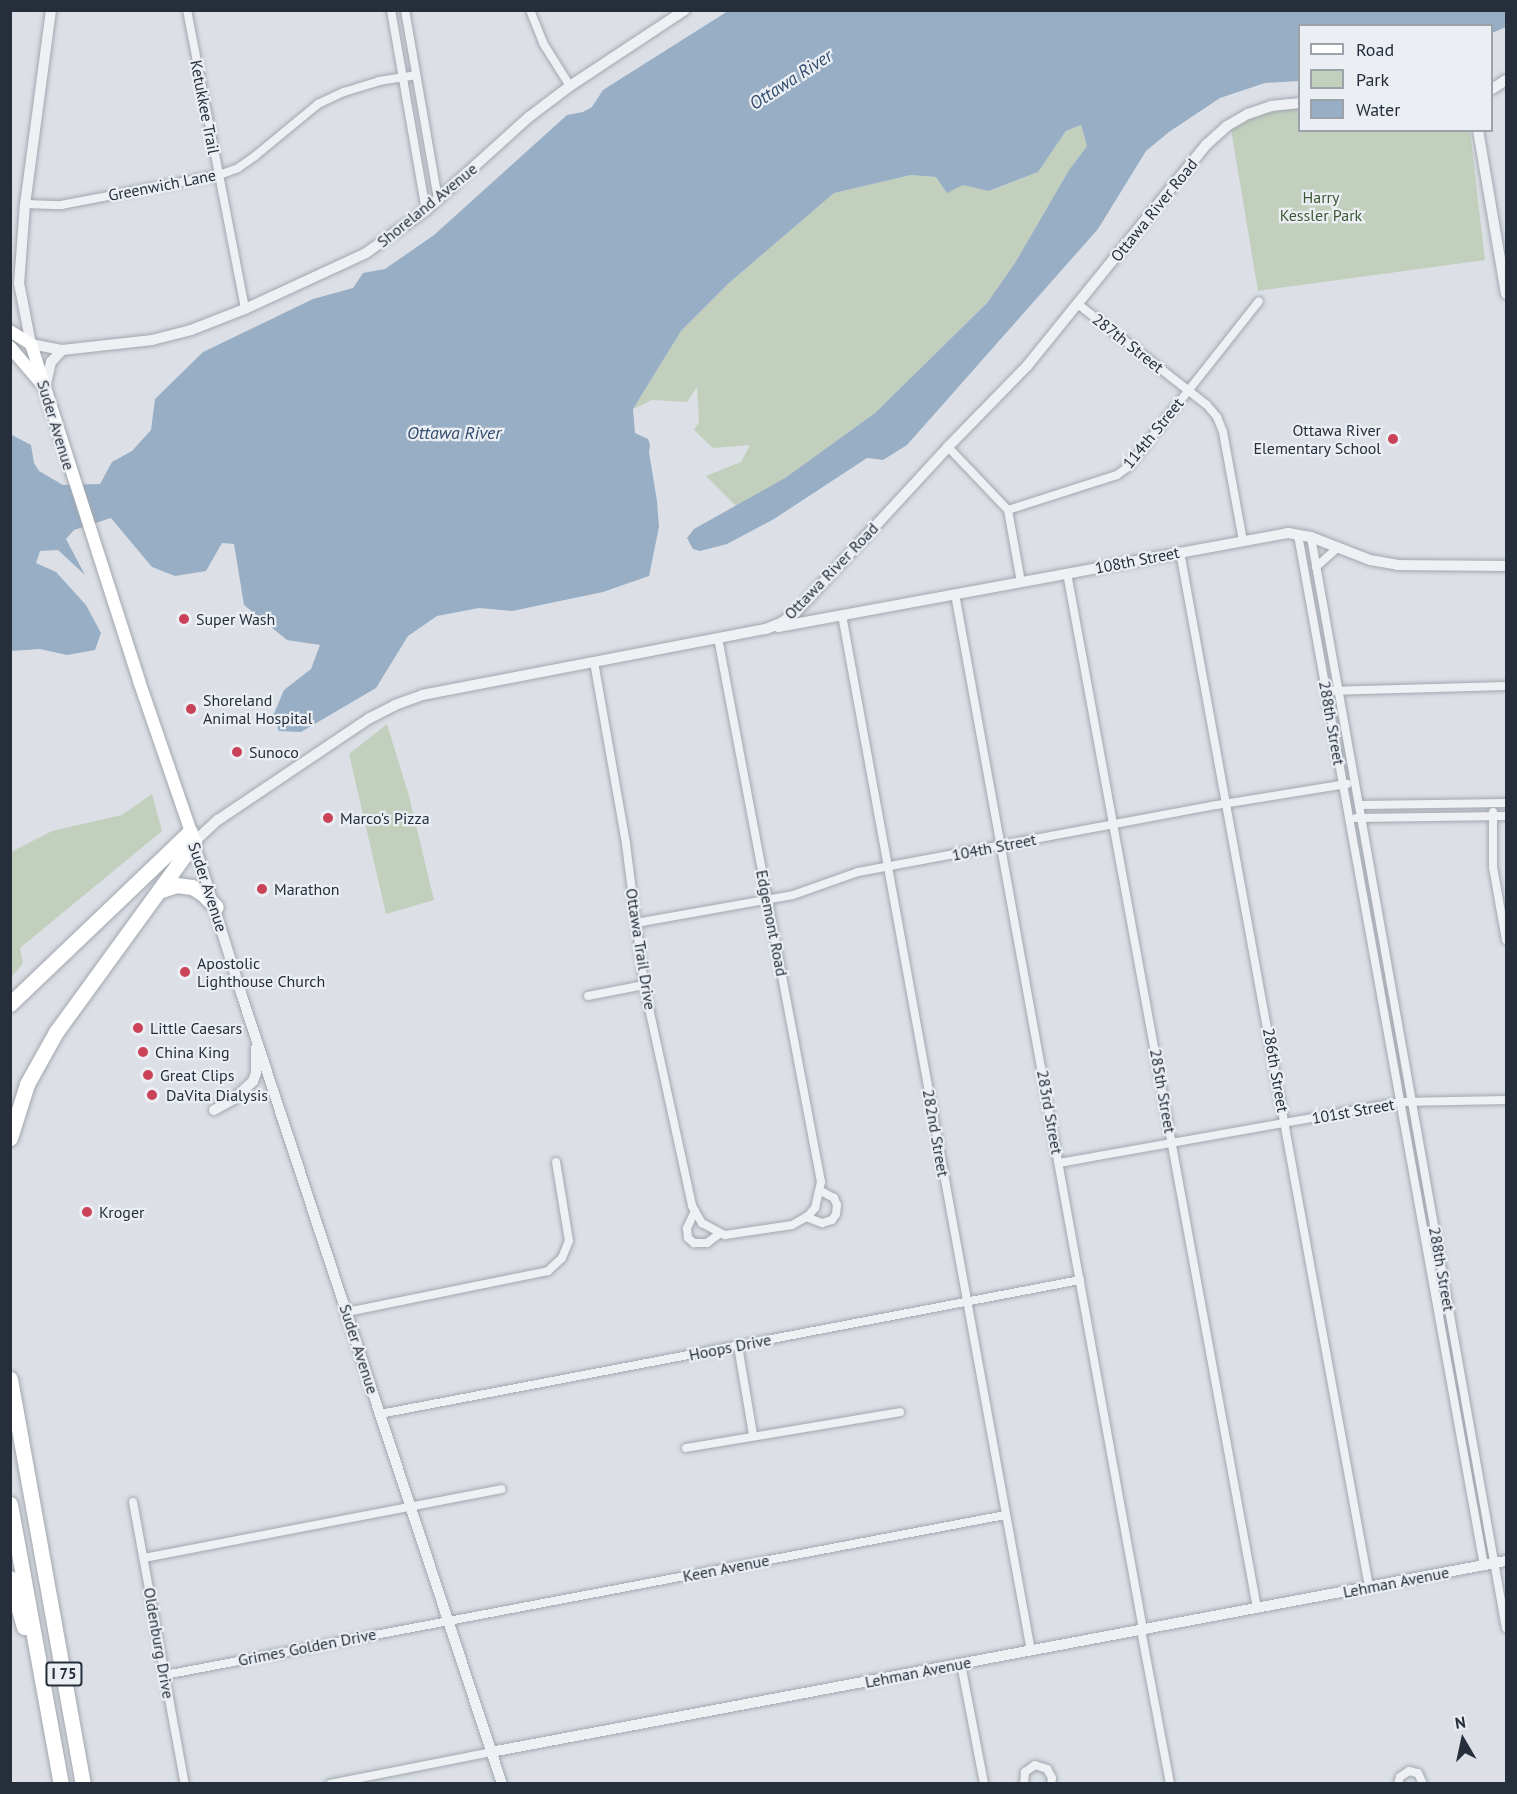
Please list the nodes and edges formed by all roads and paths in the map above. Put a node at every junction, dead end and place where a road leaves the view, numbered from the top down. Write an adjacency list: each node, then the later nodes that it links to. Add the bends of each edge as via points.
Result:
1 (51, 10): 16 (street, Suder Avenue)
2 (187, 10): 14 (street, Ketukkee Trail)
3 (391, 10): 8 (street)
4 (405, 10): 7 (street)
5 (530, 10): 10 (street, via 543,43)
6 (680, 12): 10 (street, Shoreland Avenue)
7 (416, 75): 8 (street, Greenwich Lane); 15 (street)
8 (403, 77): 14 (street, Greenwich Lane, via 344,92 318,104 255,156); 17 (street)
9 (1506, 80): 11 (street)
10 (570, 86): 15 (street, Shoreland Avenue)
11 (1493, 88)
12 (1298, 103): 22 (street, Ottawa River Road, via 1248,114 1207,144)
13 (1478, 132): 20 (street)
14 (219, 175): 16 (street, Greenwich Lane, via 61,205); 23 (street, Ketukkee Trail)
15 (438, 199): 17 (street, Shoreland Avenue)
16 (25, 204): 18 (street, Suder Avenue)
17 (426, 210): 23 (street, Shoreland Avenue, via 366,253)
18 (18, 270): 19 (street); 25 (street, Suder Avenue)
19 (10, 293)
20 (1506, 294)
21 (1259, 301): 29 (street, 114th Street)
22 (1079, 304): 29 (street, 287th Street); 30 (street, Ottawa River Road, via 1027,366)
23 (245, 309): 27 (street, Shoreland Avenue, via 152,340)
24 (10, 331): 25 (main road)
25 (31, 344): 27 (street, Shoreland Avenue); 28 (main road, Suder Avenue)
26 (10, 347): 28 (main road)
27 (63, 350): 28 (street, via 51,362)
28 (45, 388): 60 (main road, Suder Avenue)
29 (1187, 391): 31 (street, 114th Street, via 1128,467 1117,475); 34 (street, 287th Street, via 1207,405 1223,432)
30 (948, 447): 31 (street); 42 (street, Ottawa River Road)
31 (1008, 510): 40 (street)
32 (1298, 535): 33 (street, 108th Street); 34 (street, 108th Street, via 1288,533); 48 (street, 288th Street)
33 (1311, 537): 35 (street, 108th Street); 38 (street, 288th Street)
34 (1243, 541): 36 (street, 108th Street)
35 (1338, 547): 37 (street, 108th Street, via 1370,560 1397,565); 38 (street)
36 (1180, 552): 39 (street, 108th Street); 52 (street, 286th Street)
37 (1506, 566)
38 (1317, 567): 47 (street, 288th Street)
39 (1067, 573): 40 (street, 108th Street); 59 (street, 285th Street)
40 (1021, 582): 41 (street, 108th Street)
41 (955, 594): 43 (street, 108th Street); 61 (street, 283rd Street)
42 (801, 612): 43 (street, 108th Street, via 819,619); 44 (street, Ottawa River Road, via 766,629)
43 (842, 615): 62 (street, 282nd Street)
44 (718, 638): 45 (street, Ottawa River Road); 64 (street, Edgemont Road)
45 (594, 662): 60 (street, Ottawa River Road, via 422,695 395,705); 68 (street, Ottawa Trail Drive)
46 (1506, 686): 47 (street)
47 (1338, 689): 48 (street); 50 (street, 288th Street)
48 (1326, 691): 49 (street, 288th Street)
49 (1343, 784): 50 (street, 104th Street); 52 (street, 104th Street); 57 (street, 288th Street)
50 (1355, 784): 54 (street, 288th Street)
51 (1506, 803): 53 (street)
52 (1227, 804): 59 (street, 104th Street); 80 (street, 286th Street)
53 (1493, 804): 54 (street); 55 (street)
54 (1359, 805): 58 (street, 288th Street)
55 (1493, 816): 56 (street); 58 (street); 69 (street, via 1493,867)
56 (1506, 816)
57 (1349, 818): 58 (street); 67 (street, 288th Street)
58 (1361, 818): 66 (street, 288th Street)
59 (1115, 824): 61 (street, 104th Street); 82 (street, 285th Street)
60 (192, 837): 63 (highway); 65 (street, Suder Avenue); 72 (highway)
61 (1002, 846): 62 (street, 104th Street); 84 (street, 283rd Street)
62 (887, 867): 64 (street, 104th Street); 92 (street, 282nd Street)
63 (159, 891): 65 (highway, via 176,885 192,887); 81 (highway, via 40,1058 22,1097)
64 (768, 899): 68 (street, 104th Street); 85 (street, Edgemont Road)
65 (216, 907): 75 (street, Suder Avenue)
66 (1378, 910): 67 (street); 73 (street, 288th Street)
67 (1366, 912): 74 (street, 288th Street)
68 (636, 923): 70 (street, Ottawa Trail Drive)
69 (1506, 940)
70 (644, 986): 71 (street); 86 (street, Ottawa Trail Drive)
71 (588, 996)
72 (10, 1004)
73 (1394, 1004): 74 (street); 77 (street, 288th Street)
74 (1383, 1006): 78 (street, 288th Street)
75 (256, 1035): 79 (street, via 253,1081 234,1099); 93 (street, Suder Avenue)
76 (1506, 1100): 77 (street, 101st Street)
77 (1412, 1101): 78 (street, 101st Street); 89 (street, 288th Street)
78 (1401, 1102): 80 (street, 101st Street); 90 (street, 288th Street)
79 (214, 1110)
80 (1285, 1122): 82 (street, 101st Street); 109 (street, 286th Street)
81 (10, 1138)
82 (1172, 1143): 84 (street, 101st Street); 110 (street, 285th Street)
83 (556, 1162): 93 (street, via 569,1241 562,1258 540,1275)
84 (1059, 1163): 91 (street, 283rd Street)
85 (821, 1191): 87 (street, Edgemont Road, via 815,1208); 87 (street, via 834,1198 836,1214 822,1223)
86 (695, 1211): 88 (street, Ottawa Trail Drive, via 709,1229); 88 (street, via 687,1228 688,1238 694,1244 707,1243)
87 (806, 1217): 88 (street, via 769,1230 735,1236)
88 (719, 1234)
89 (1439, 1256): 90 (street); 107 (street, 288th Street)
90 (1429, 1258): 107 (street, 288th Street)
91 (1080, 1280): 92 (street, Hoops Drive); 113 (street, 283rd Street)
92 (966, 1302): 94 (street, Hoops Drive); 104 (street, 282nd Street)
93 (347, 1312): 97 (street, Suder Avenue)
94 (738, 1346): 97 (street, Hoops Drive); 98 (street)
95 (10, 1379): 121 (highway, I 75)
96 (900, 1412): 98 (street)
97 (380, 1414): 103 (street, Suder Avenue)
98 (753, 1435): 99 (street)
99 (686, 1448)
100 (501, 1489): 103 (street)
101 (134, 1502): 105 (street, Oldenburg Drive)
102 (10, 1504): 117 (highway, I 75)
103 (410, 1505): 105 (street); 111 (street, Suder Avenue)
104 (1005, 1515): 111 (street, Keen Avenue); 114 (street, 282nd Street)
105 (144, 1558): 116 (street, Oldenburg Drive)
106 (1506, 1561): 107 (street, Lehman Avenue)
107 (1490, 1564): 109 (street, Lehman Avenue); 112 (street, 288th Street)
108 (10, 1578): 117 (highway)
109 (1369, 1587): 110 (street, Lehman Avenue)
110 (1257, 1608): 113 (street, Lehman Avenue)
111 (448, 1620): 116 (street, Grimes Golden Drive); 118 (street, Suder Avenue)
112 (1506, 1628)
113 (1142, 1630): 114 (street, Lehman Avenue); 127 (street, 283rd Street)
114 (1030, 1651): 115 (street, Lehman Avenue)
115 (962, 1664): 118 (street, Lehman Avenue); 125 (street)
116 (165, 1675): 122 (street, Oldenburg Drive)
117 (50, 1722): 120 (highway, I 75)
118 (491, 1752): 123 (street, Lehman Avenue); 124 (street, Suder Avenue)
119 (1021, 1783): 126 (street, via 1028,1769 1041,1766 1050,1773)
120 (61, 1784)
121 (83, 1784)
122 (185, 1784)
123 (330, 1784)
124 (502, 1784)
125 (984, 1784)
126 (1051, 1784)
127 (1170, 1784)
128 (1398, 1784): 129 (street, via 1409,1771 1418,1773)
129 (1423, 1784)

